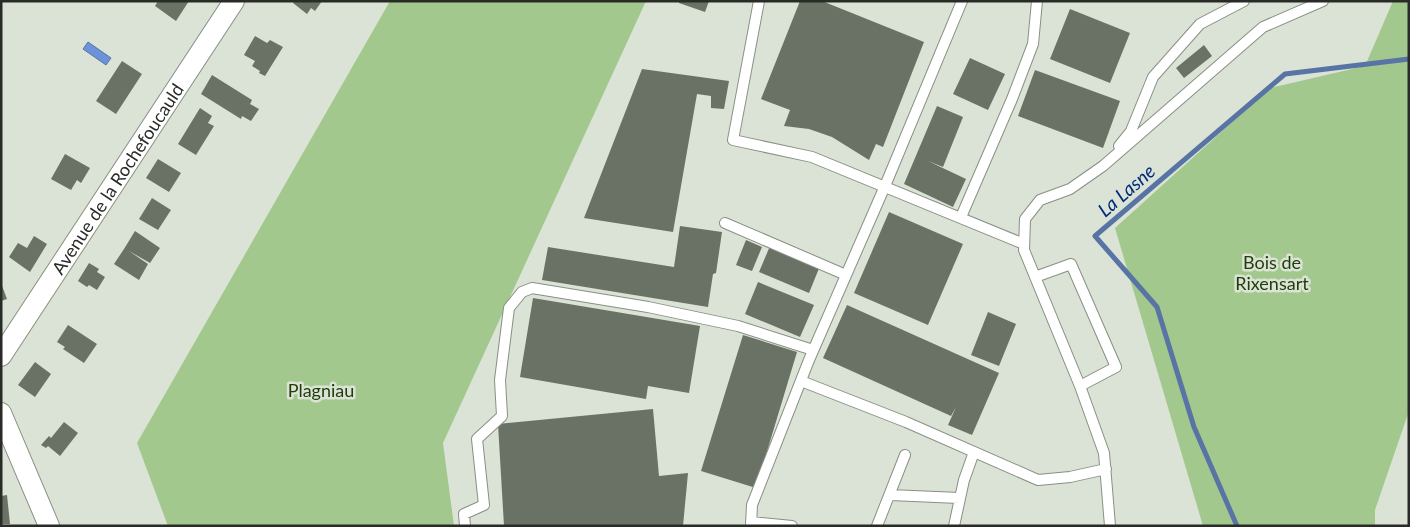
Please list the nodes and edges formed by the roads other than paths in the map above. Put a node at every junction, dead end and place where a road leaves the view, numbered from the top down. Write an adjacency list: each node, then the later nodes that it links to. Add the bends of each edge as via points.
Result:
1 (234, 1): 15 (street, Avenue de la Rochefoucauld)
2 (759, 1): 8 (lane, via 733,140 812,157)
3 (962, 1): 8 (lane)
4 (1037, 1): 9 (lane, via 1032,44)
5 (1244, 1): 7 (lane, via 1200,24 1153,77 1131,131)
6 (1323, 1): 7 (lane, via 1263,27)
7 (1103, 166): 11 (lane, via 1070,189 1040,200 1025,219)
8 (885, 186): 9 (lane); 12 (lane)
9 (961, 218): 11 (lane)
10 (725, 223): 12 (lane)
11 (1024, 244): 13 (lane)
12 (846, 275): 14 (lane)
13 (1035, 277): 17 (lane); 17 (lane, via 1071,264 1116,367)
14 (813, 350): 16 (lane); 26 (lane, via 738,326 648,307 532,288 522,292 509,308 500,380 502,416 477,439 484,505 464,514)
15 (1, 356)
16 (801, 381): 19 (lane); 24 (lane, via 752,505)
17 (1080, 386): 21 (lane, via 1104,453)
18 (1, 412): 25 (street)
19 (974, 452): 21 (lane, via 1038,480); 23 (lane)
20 (905, 455): 22 (lane)
21 (1106, 469): 30 (lane)
22 (890, 495): 23 (lane); 28 (lane)
23 (960, 498): 29 (lane)
24 (751, 524): 27 (lane)
25 (49, 526)
26 (465, 526)
27 (792, 526)
28 (877, 526)
29 (954, 526)
30 (1110, 526)

